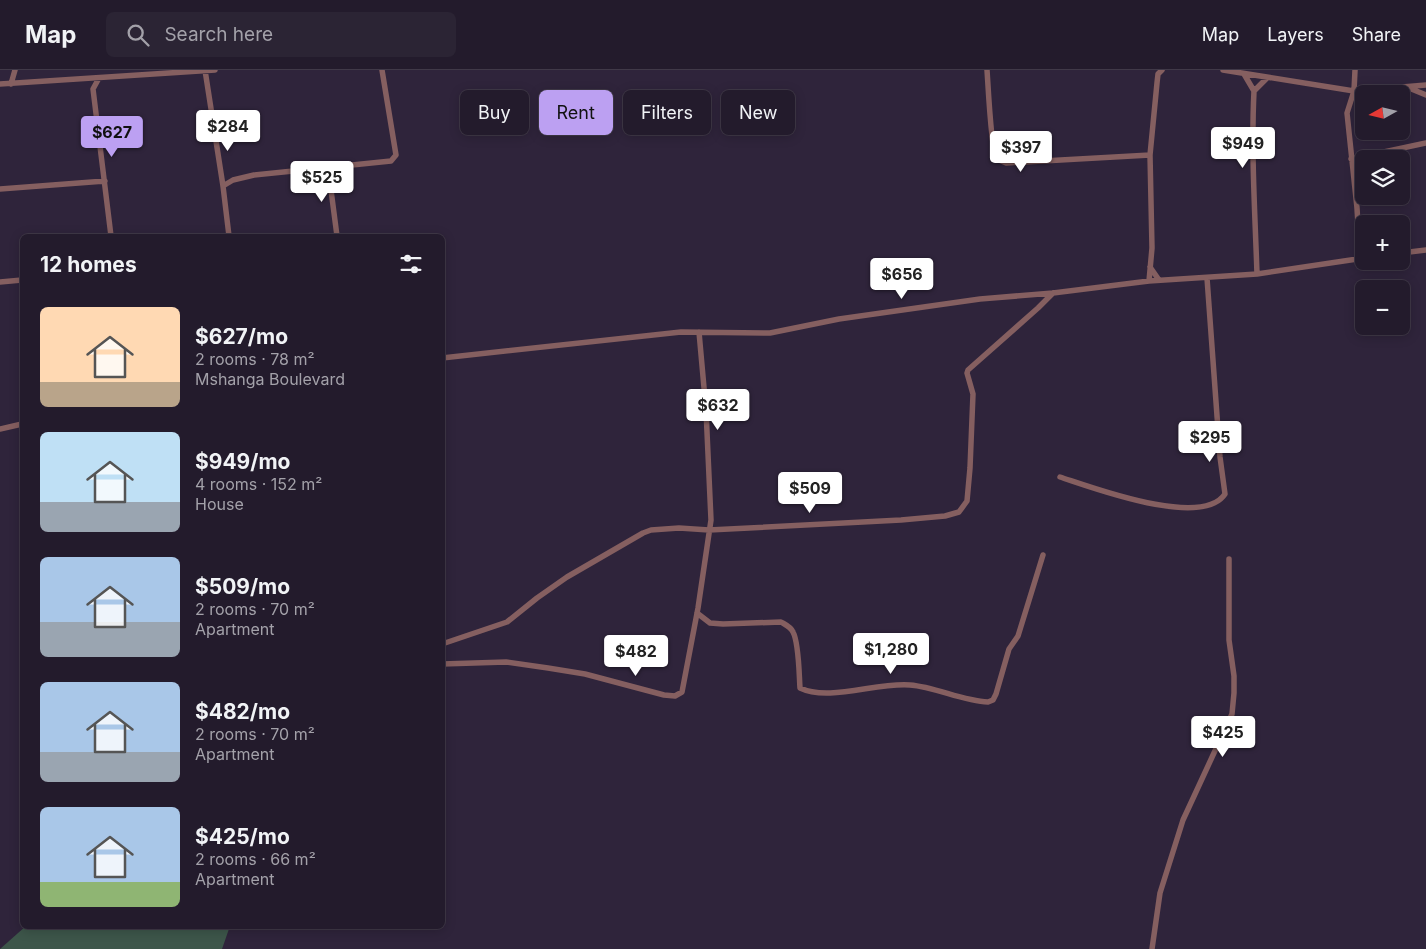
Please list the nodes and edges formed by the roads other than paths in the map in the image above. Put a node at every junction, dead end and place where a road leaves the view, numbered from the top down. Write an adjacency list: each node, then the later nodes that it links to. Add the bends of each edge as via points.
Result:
1 (15, 70): 14 (street)
2 (205, 70): 3 (street); 10 (street); 27 (street)
3 (215, 70)
4 (382, 70): 25 (street, via 396,155 391,161)
5 (987, 70): 23 (street, via 995,153 1002,161)
6 (1223, 70): 9 (street)
7 (1355, 70): 20 (street)
8 (1159, 71): 23 (street)
9 (1244, 74): 11 (street); 19 (street)
10 (99, 78): 12 (street); 18 (street)
11 (1267, 78): 19 (street); 20 (street)
12 (83, 79): 14 (street); 18 (street)
13 (0, 84): 14 (street)
14 (11, 84)
15 (1426, 85): 16 (street)
16 (1410, 87)
17 (1410, 88): 21 (street)
18 (93, 89): 26 (street)
19 (1254, 91): 37 (street, via 1252,136)
20 (1354, 91): 24 (street, via 1347,113)
21 (1426, 95)
22 (1426, 143): 24 (street)
23 (1150, 156): 36 (street)
24 (1351, 159): 29 (street)
25 (328, 167): 27 (street, via 254,176 233,180); 32 (street)
26 (105, 180): 28 (street); 30 (street)
27 (223, 186): 31 (street)
28 (0, 189)
29 (1357, 215)
30 (111, 234)
31 (229, 234)
32 (337, 234)
33 (1426, 250): 34 (street)
34 (1410, 252)
35 (1355, 259): 37 (street)
36 (1150, 267): 40 (street); 41 (street)
37 (1257, 274): 38 (street)
38 (1207, 278): 40 (street); 48 (street, via 1225,494 1215,503 1201,507 1157,505 1123,498)
39 (20, 280): 42 (street)
40 (1160, 280): 41 (street)
41 (1149, 281): 43 (street)
42 (0, 282)
43 (1053, 293): 44 (street, via 838,319 770,333); 50 (street, via 968,370 973,394 970,468 967,501 959,512 902,520)
44 (699, 332): 45 (street); 50 (street, via 707,420)
45 (445, 358)
46 (20, 424): 47 (street)
47 (0, 429)
48 (1060, 477)
49 (698, 529): 50 (street); 51 (street); 57 (street, via 642,533 567,577 507,622)
50 (709, 530): 51 (street)
51 (708, 541): 54 (street)
52 (1043, 555): 55 (street, via 1018,636 1010,649 996,694 988,702 911,685 808,692 800,688 796,638 788,626 781,622)
53 (1228, 559): 59 (street, via 1229,640 1234,676 1232,714 1183,820 1160,893)
54 (697, 613): 55 (street); 56 (street)
55 (710, 623): 56 (street)
56 (694, 630): 58 (street, via 684,689 675,696 585,674 506,662)
57 (445, 643)
58 (445, 664)
59 (1152, 949)

